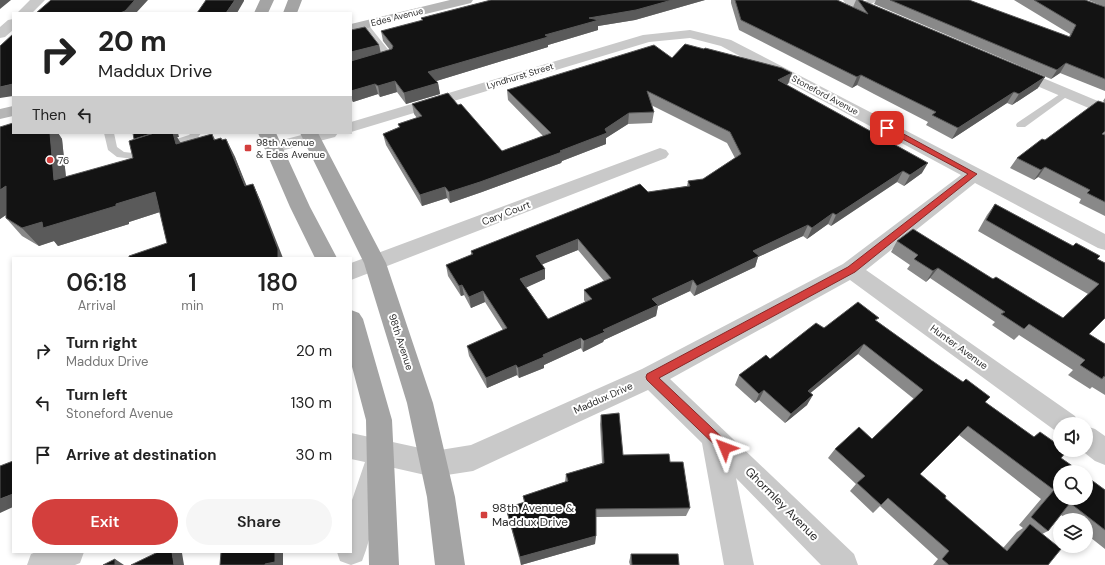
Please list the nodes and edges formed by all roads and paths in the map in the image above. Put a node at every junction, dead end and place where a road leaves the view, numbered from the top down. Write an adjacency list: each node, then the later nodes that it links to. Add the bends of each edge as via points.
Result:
1 (38, 0): 6 (street)
2 (267, 0): 7 (main road)
3 (295, 0): 8 (main road)
4 (466, 0): 11 (street, Edes Avenue)
5 (862, 2): 9 (street)
6 (25, 12)
7 (261, 12)
8 (290, 12)
9 (898, 21)
10 (12, 23): 12 (street)
11 (358, 26): 15 (lane, via 390,57)
12 (0, 34)
13 (690, 34): 21 (street, Lyndhurst Street, via 648,38); 27 (street, Stoneford Avenue, via 726,44)
14 (1003, 66): 16 (street)
15 (352, 68)
16 (1066, 93): 17 (street); 20 (lane)
17 (1105, 110)
18 (12, 111): 19 (street)
19 (0, 114)
20 (1021, 125)
21 (352, 126)
22 (109, 134): 23 (lane, via 112,148 121,155 134,156 193,137)
23 (195, 134)
24 (317, 135): 25 (street); 30 (main road, 98th Avenue)
25 (270, 141): 29 (main road)
26 (660, 154): 30 (street, Cary Court)
27 (974, 174): 28 (street, Stoneford Avenue); 31 (street, Maddux Drive)
28 (1105, 243)
29 (326, 257)
30 (375, 263): 32 (street, Cary Court); 41 (main road, 98th Avenue, via 420,403)
31 (852, 270): 34 (street, Maddux Drive); 35 (street, Hunter Avenue)
32 (352, 272)
33 (352, 323): 39 (main road, via 378,420)
34 (651, 377): 36 (street, Ghormley Avenue); 41 (street, Maddux Drive, via 473,458)
35 (1056, 417)
36 (714, 437): 49 (street); 50 (street, Ghormley Avenue)
37 (1093, 443): 40 (street)
38 (352, 446): 39 (street, Maddux Drive)
39 (381, 452): 41 (street, Maddux Drive); 42 (street); 47 (main road)
40 (1105, 452)
41 (434, 464): 48 (main road, 98th Avenue)
42 (352, 548)
43 (67, 553): 45 (street)
44 (350, 553): 46 (street)
45 (42, 565)
46 (346, 565)
47 (384, 565)
48 (450, 565)
49 (739, 565)
50 (844, 565)

